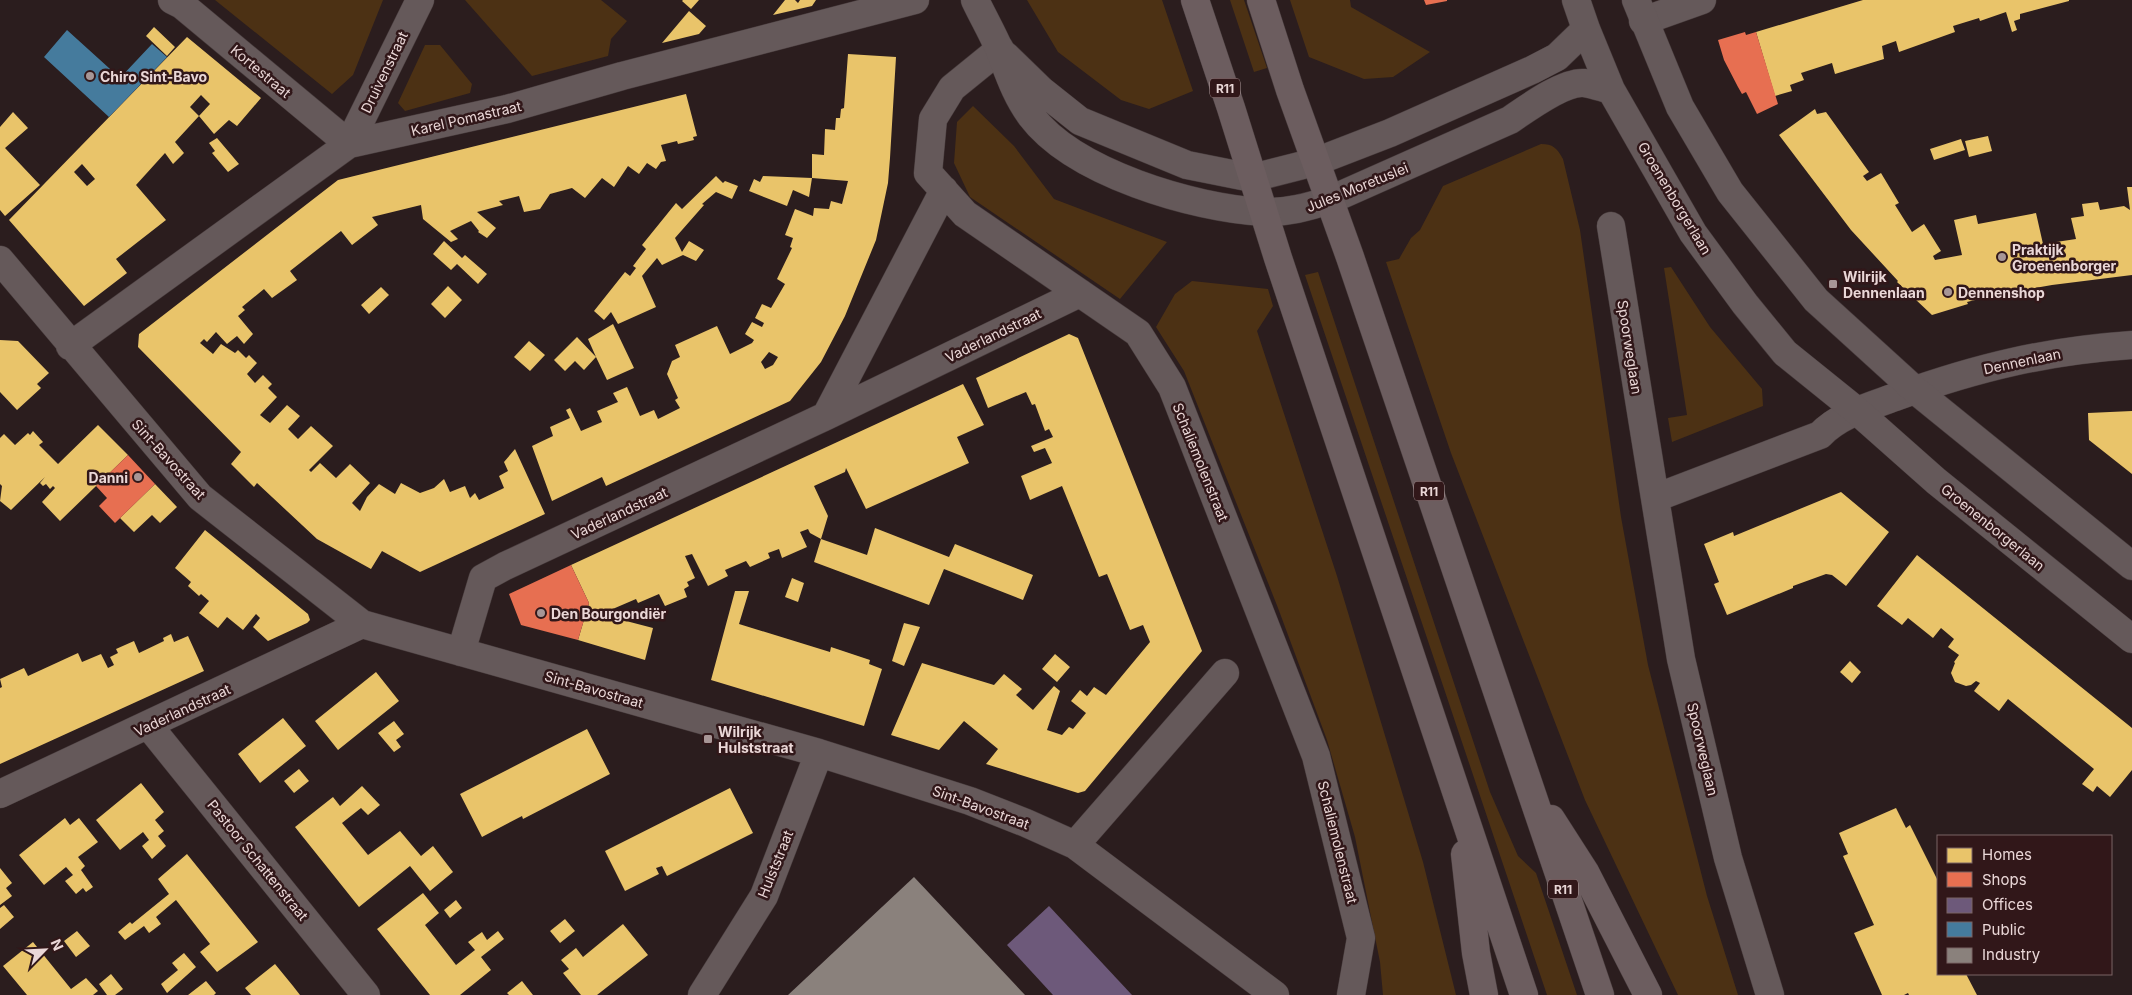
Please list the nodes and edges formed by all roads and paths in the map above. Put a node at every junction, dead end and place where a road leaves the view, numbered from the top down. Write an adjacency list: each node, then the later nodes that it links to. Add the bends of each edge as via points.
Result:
1 (172, 0): 13 (street, Kortestraat)
2 (420, 0): 13 (street, Druivenstraat)
3 (915, 0): 13 (street, Karel Pomastraat, via 622,76 507,110)
4 (975, 0): 11 (street, Jules Moretuslei)
5 (1195, 0): 15 (highway, R11)
6 (1260, 0): 14 (highway, R11)
7 (1576, 0): 10 (street, Groenenborgerlaan)
8 (1702, 0): 9 (street)
9 (1640, 10): 24 (street, via 1680,107 1730,192 1816,300)
10 (1586, 29): 12 (street, Groenenborgerlaan); 14 (street, Jules Moretuslei, via 1557,57 1532,70 1390,133)
11 (1000, 49): 15 (street, Jules Moretuslei, via 1041,90 1080,121 1187,165); 16 (street, Schaliemolenstraat, via 952,88 933,119 928,173); 18 (street, Jules Moretuslei, via 1014,90 1031,117 1062,146 1122,179 1179,198)
12 (1611, 90): 17 (street, Jules Moretuslei, via 1583,82 1570,86 1535,102 1510,120); 25 (street, Groenenborgerlaan, via 1693,233 1744,304 1785,353)
13 (349, 144): 23 (street, Karel Pomastraat)
14 (1315, 162): 15 (street, Jules Moretuslei); 17 (highway, R11)
15 (1252, 178): 18 (highway, R11)
16 (944, 190): 21 (street, Schaliemolenstraat, via 965,214); 26 (street)
17 (1330, 200): 18 (street, Jules Moretuslei, via 1299,210); 35 (highway, R11)
18 (1264, 212): 37 (highway, R11)
19 (1611, 226): 27 (street, Spoorweglaan)
20 (5, 276): 23 (street, Sint-Bavostraat)
21 (1080, 293): 26 (street, Vaderlandstraat); 42 (street, Schaliemolenstraat, via 1138,333 1172,387 1316,756 1361,938)
22 (2132, 345): 24 (street, Dennenlaan, via 2030,357)
23 (70, 346): 29 (street, Sint-Bavostraat, via 200,497)
24 (1915, 390): 25 (street); 28 (street)
25 (1857, 411): 27 (street, via 1820,435); 30 (street, Groenenborgerlaan, via 1936,481)
26 (826, 416): 31 (street, Vaderlandstraat, via 483,578)
27 (1655, 498): 47 (street, Spoorweglaan, via 1681,658 1728,858)
28 (2132, 566)
29 (362, 624): 31 (street, Sint-Bavostraat); 33 (street, Vaderlandstraat)
30 (2132, 639)
31 (461, 652): 34 (street, Sint-Bavostraat)
32 (1224, 673): 38 (street)
33 (149, 726): 36 (street, Vaderlandstraat); 39 (street, Pastoor Schattenstraat)
34 (819, 753): 38 (street, Sint-Bavostraat, via 970,801); 40 (street, Hulststraat, via 764,896)
35 (1527, 782): 45 (highway, R11); 46 (highway, via 1585,872)
36 (0, 794)
37 (1460, 803): 43 (highway, via 1476,953); 44 (highway, R11)
38 (1075, 844): 41 (street, Sint-Bavostraat)
39 (366, 995)
40 (702, 995)
41 (1275, 995)
42 (1351, 995)
43 (1484, 995)
44 (1524, 995)
45 (1600, 995)
46 (1648, 995)
47 (1770, 995)

